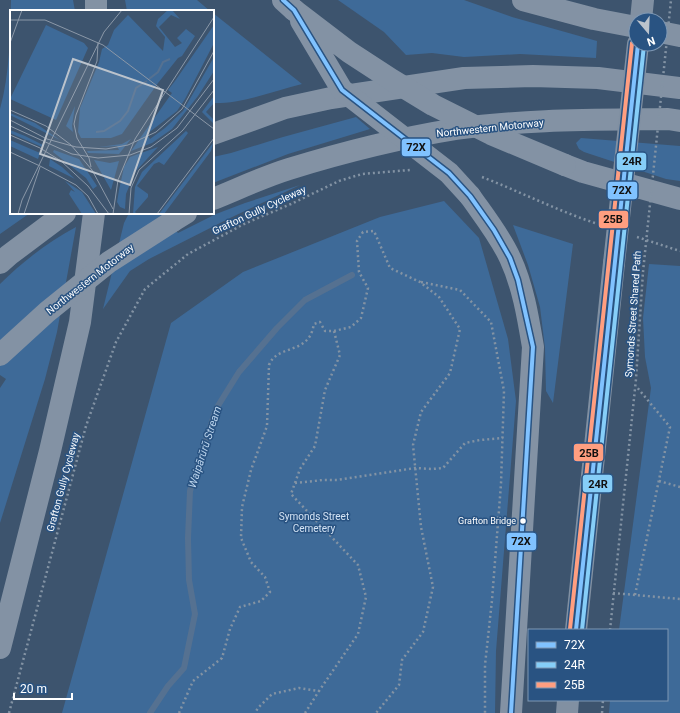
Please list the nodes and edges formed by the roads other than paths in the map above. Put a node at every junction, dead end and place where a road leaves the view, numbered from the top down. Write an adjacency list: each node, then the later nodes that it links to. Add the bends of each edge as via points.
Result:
1 (523, 0): 5 (highway)
2 (643, 0): 4 (main road)
3 (289, 5): 13 (highway, bridge, via 349,52 392,80 491,134 583,172); 22 (highway, bridge, via 342,90 449,173 470,196 494,230 510,258 518,280 533,347)
4 (642, 12)
5 (628, 25)
6 (668, 34): 7 (highway)
7 (680, 36)
8 (637, 52): 19 (main road, bridge)
9 (680, 88): 11 (highway, via 598,78 464,78 331,98 285,108)
10 (680, 121): 12 (highway, Northwestern Motorway, via 572,120 457,129 384,143 288,170)
11 (214, 134)
12 (214, 199)
13 (680, 199)
14 (64, 214): 17 (highway)
15 (94, 214): 20 (highway, via 80,322)
16 (180, 217): 18 (highway, Northwestern Motorway, bridge, via 109,262 47,312)
17 (5, 259)
18 (0, 355)
19 (576, 629)
20 (0, 648)
21 (568, 701): 23 (main road)
22 (511, 713)
23 (567, 713)

